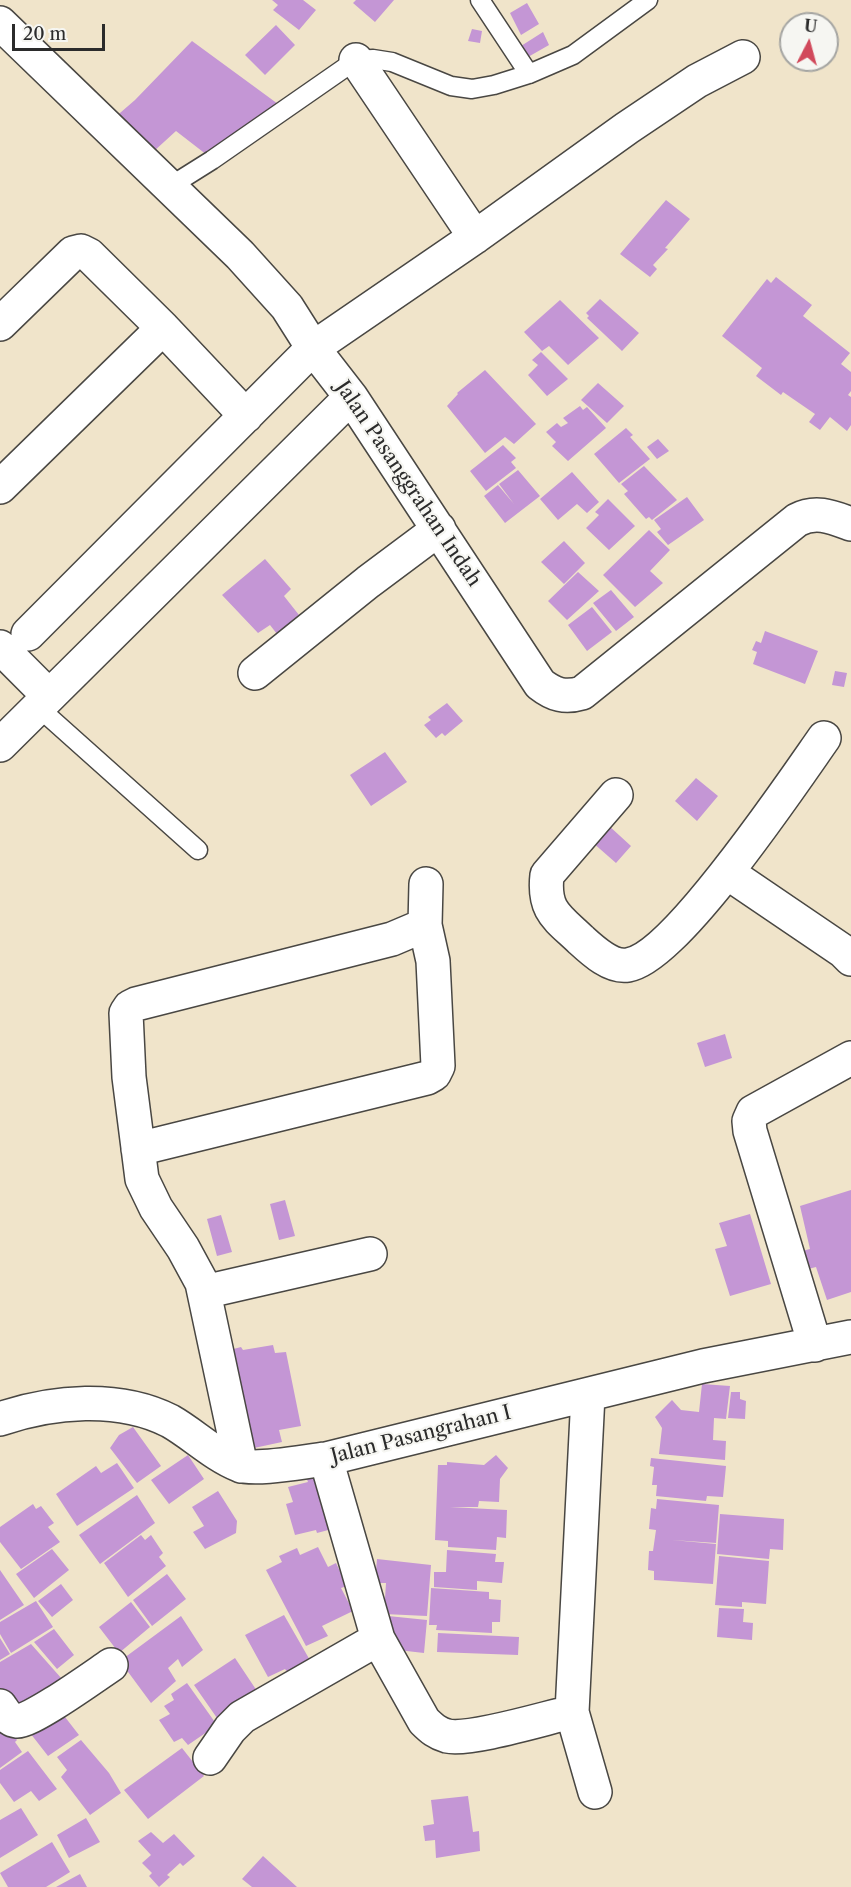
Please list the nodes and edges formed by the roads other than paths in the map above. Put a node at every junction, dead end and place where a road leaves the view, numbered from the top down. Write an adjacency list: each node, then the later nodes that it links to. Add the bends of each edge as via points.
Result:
1 (5, 0): 4 (street)
2 (480, 0): 8 (lane)
3 (648, 0): 8 (lane, via 573,55)
4 (0, 5)
5 (0, 23): 9 (street, Jalan Pasanggrahan Indah)
6 (743, 57): 10 (street, via 679,93)
7 (356, 60): 8 (lane, via 392,62 451,86 472,89); 9 (lane); 10 (street)
8 (529, 74)
9 (169, 187): 13 (street, Jalan Pasanggrahan Indah, via 279,298)
10 (475, 237): 13 (street)
11 (0, 324): 12 (street, via 73,253 81,252 89,255)
12 (163, 327): 15 (street); 16 (street)
13 (313, 348): 14 (street, Jalan Pasanggrahan Indah); 15 (street)
14 (351, 397): 18 (street, Jalan Pasanggrahan Indah); 21 (street)
15 (246, 416): 19 (street)
16 (0, 487)
17 (851, 524): 18 (street, Jalan Pasanggrahan Indah, via 822,514 797,520 582,693 566,696 540,684)
18 (439, 529): 20 (street)
19 (8, 646): 21 (street)
20 (255, 673)
21 (43, 701): 23 (street); 25 (lane)
22 (824, 738): 26 (street)
23 (0, 745)
24 (615, 795): 26 (street, via 547,875 545,891 552,910 585,944 612,963 628,965 656,948)
25 (198, 850)
26 (728, 873): 29 (street)
27 (426, 884): 28 (street)
28 (425, 925): 31 (street, via 392,939 130,1007 126,1013 129,1077); 31 (street, via 433,961 438,1066 434,1074)
29 (848, 950)
30 (851, 1058): 35 (street, via 753,1112 749,1121)
31 (138, 1149): 33 (street, via 147,1192 183,1248)
32 (370, 1254): 33 (street)
33 (204, 1292): 39 (street)
34 (851, 1337): 35 (street, Jalan Pasangrahan I)
35 (815, 1345): 36 (street, Jalan Pasangrahan I, via 703,1366)
36 (588, 1395): 38 (street, Jalan Pasangrahan I); 43 (street)
37 (0, 1419): 39 (street, via 57,1405 104,1404 140,1410 169,1421)
38 (326, 1459): 39 (street, Jalan Pasangrahan I); 40 (street)
39 (241, 1466)
40 (378, 1639): 43 (street, via 424,1721 435,1732 450,1737 473,1735); 44 (street, via 242,1717)
41 (111, 1665): 42 (street, via 20,1722 9,1719)
42 (0, 1706)
43 (572, 1712): 45 (street)
44 (210, 1758)
45 (595, 1792)

